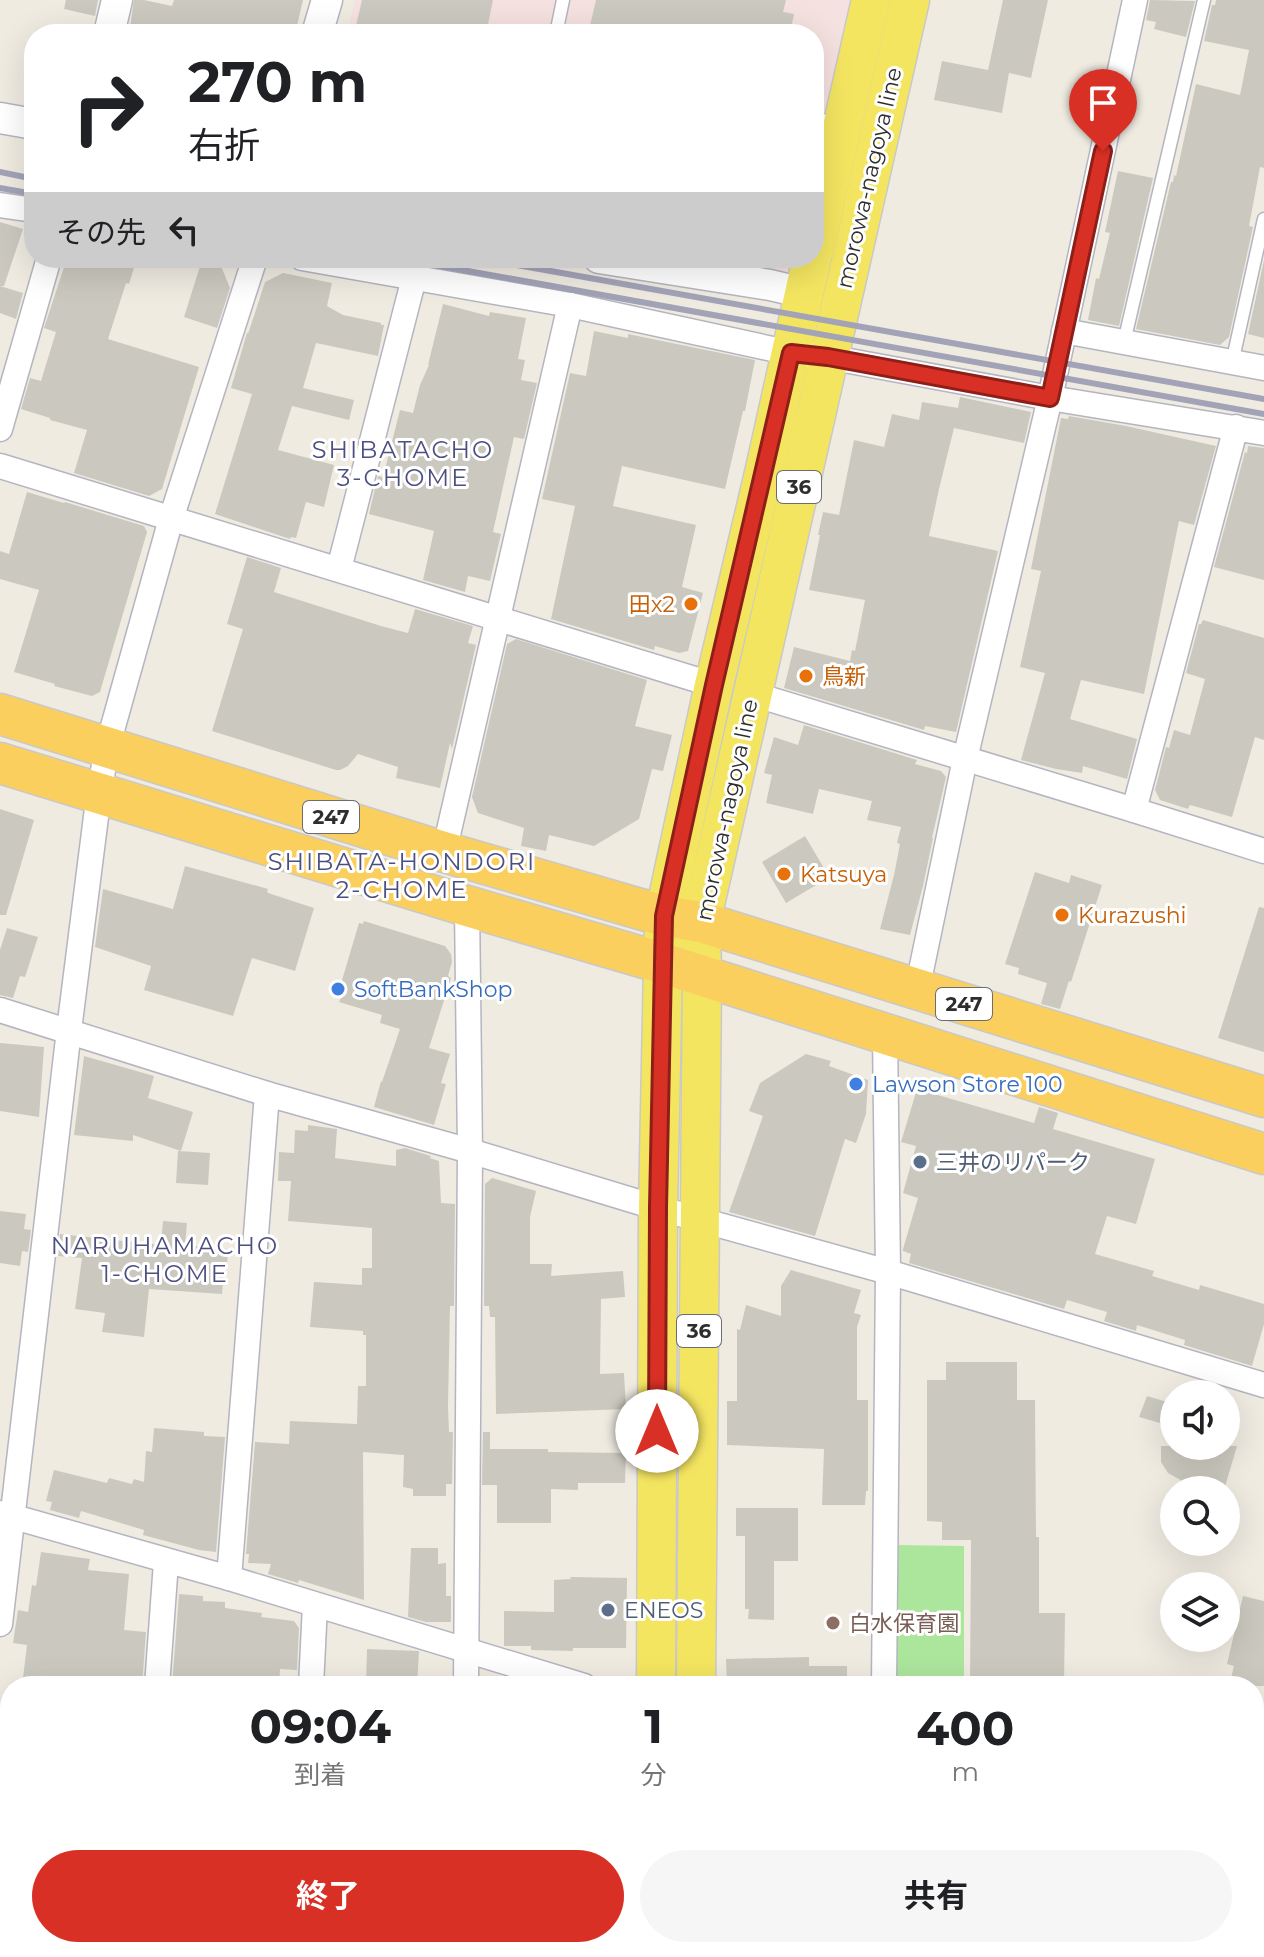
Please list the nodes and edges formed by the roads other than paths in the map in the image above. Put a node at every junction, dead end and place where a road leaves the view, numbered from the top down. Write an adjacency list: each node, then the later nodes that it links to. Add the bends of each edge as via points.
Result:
1 (117, 0): 8 (street)
2 (327, 0): 9 (street)
3 (563, 0): 10 (lane)
4 (871, 0): 12 (main road, morowa-nagoya line)
5 (910, 0): 28 (main road, morowa-nagoya line / 36)
6 (1135, 0): 25 (street)
7 (1204, 0): 26 (lane)
8 (111, 24)
9 (320, 24)
10 (558, 24)
11 (0, 118): 13 (street)
12 (828, 121): 14 (main road, morowa-nagoya line)
13 (24, 122)
14 (824, 158)
15 (0, 205): 16 (street)
16 (24, 209)
17 (1264, 219): 29 (lane)
18 (46, 268): 33 (street)
19 (252, 268): 36 (street)
20 (358, 268): 23 (street)
21 (662, 268): 22 (street, via 770,285)
22 (808, 275): 27 (main road, morowa-nagoya line / 36)
23 (414, 278): 24 (street); 37 (street)
24 (570, 305): 27 (street); 38 (street)
25 (1064, 331): 26 (street); 31 (street)
26 (1124, 342): 29 (street)
27 (791, 353): 28 (street); 39 (main road, morowa-nagoya line / 36)
28 (828, 357): 31 (street); 40 (main road, morowa-nagoya line / 36)
29 (1232, 363): 30 (street)
30 (1264, 368)
31 (1050, 398): 32 (street); 43 (street)
32 (1236, 427): 34 (street); 46 (street)
33 (0, 429)
34 (1264, 433)
35 (0, 466): 36 (street)
36 (171, 519): 37 (street); 42 (street)
37 (339, 569): 38 (street)
38 (499, 617): 39 (street); 48 (street)
39 (714, 685): 50 (main road, morowa-nagoya line / 36)
40 (753, 694): 43 (street); 50 (main road, morowa-nagoya line / 36)
41 (0, 714): 42 (highway, 247)
42 (107, 748): 45 (street); 48 (highway, 247)
43 (965, 759): 46 (street); 53 (street)
44 (0, 763): 45 (highway, 247)
45 (99, 793): 49 (highway, 247); 55 (street)
46 (1134, 810): 47 (street)
47 (1264, 851)
48 (444, 852): 50 (highway, 247)
49 (467, 906): 51 (highway, 247); 59 (street)
50 (682, 919): 51 (main road, morowa-nagoya line / 36); 52 (main road, morowa-nagoya line / 36); 53 (highway, 247)
51 (662, 963): 52 (highway, 247); 61 (main road, morowa-nagoya line / 36)
52 (702, 976): 56 (highway, 247); 62 (main road, morowa-nagoya line / 36)
53 (917, 990): 58 (highway, 247)
54 (0, 1010): 55 (street)
55 (69, 1030): 57 (street); 65 (street)
56 (885, 1034): 60 (highway, 247); 63 (street)
57 (267, 1094): 59 (street); 67 (street)
58 (1264, 1097)
59 (470, 1151): 61 (street); 70 (street)
60 (1264, 1154)
61 (658, 1208): 62 (street); 75 (main road, morowa-nagoya line / 36)
62 (700, 1219): 63 (street); 76 (main road, morowa-nagoya line / 36)
63 (888, 1272): 64 (street); 77 (street)
64 (1264, 1385)
65 (6, 1515): 66 (street); 69 (street)
66 (166, 1562): 67 (street); 71 (street)
67 (229, 1578): 68 (street)
68 (315, 1605): 70 (street); 72 (street)
69 (0, 1624)
70 (466, 1652): 73 (street); 74 (street)
71 (158, 1676)
72 (311, 1676)
73 (466, 1676)
74 (549, 1676)
75 (656, 1676)
76 (696, 1676)
77 (884, 1676)

